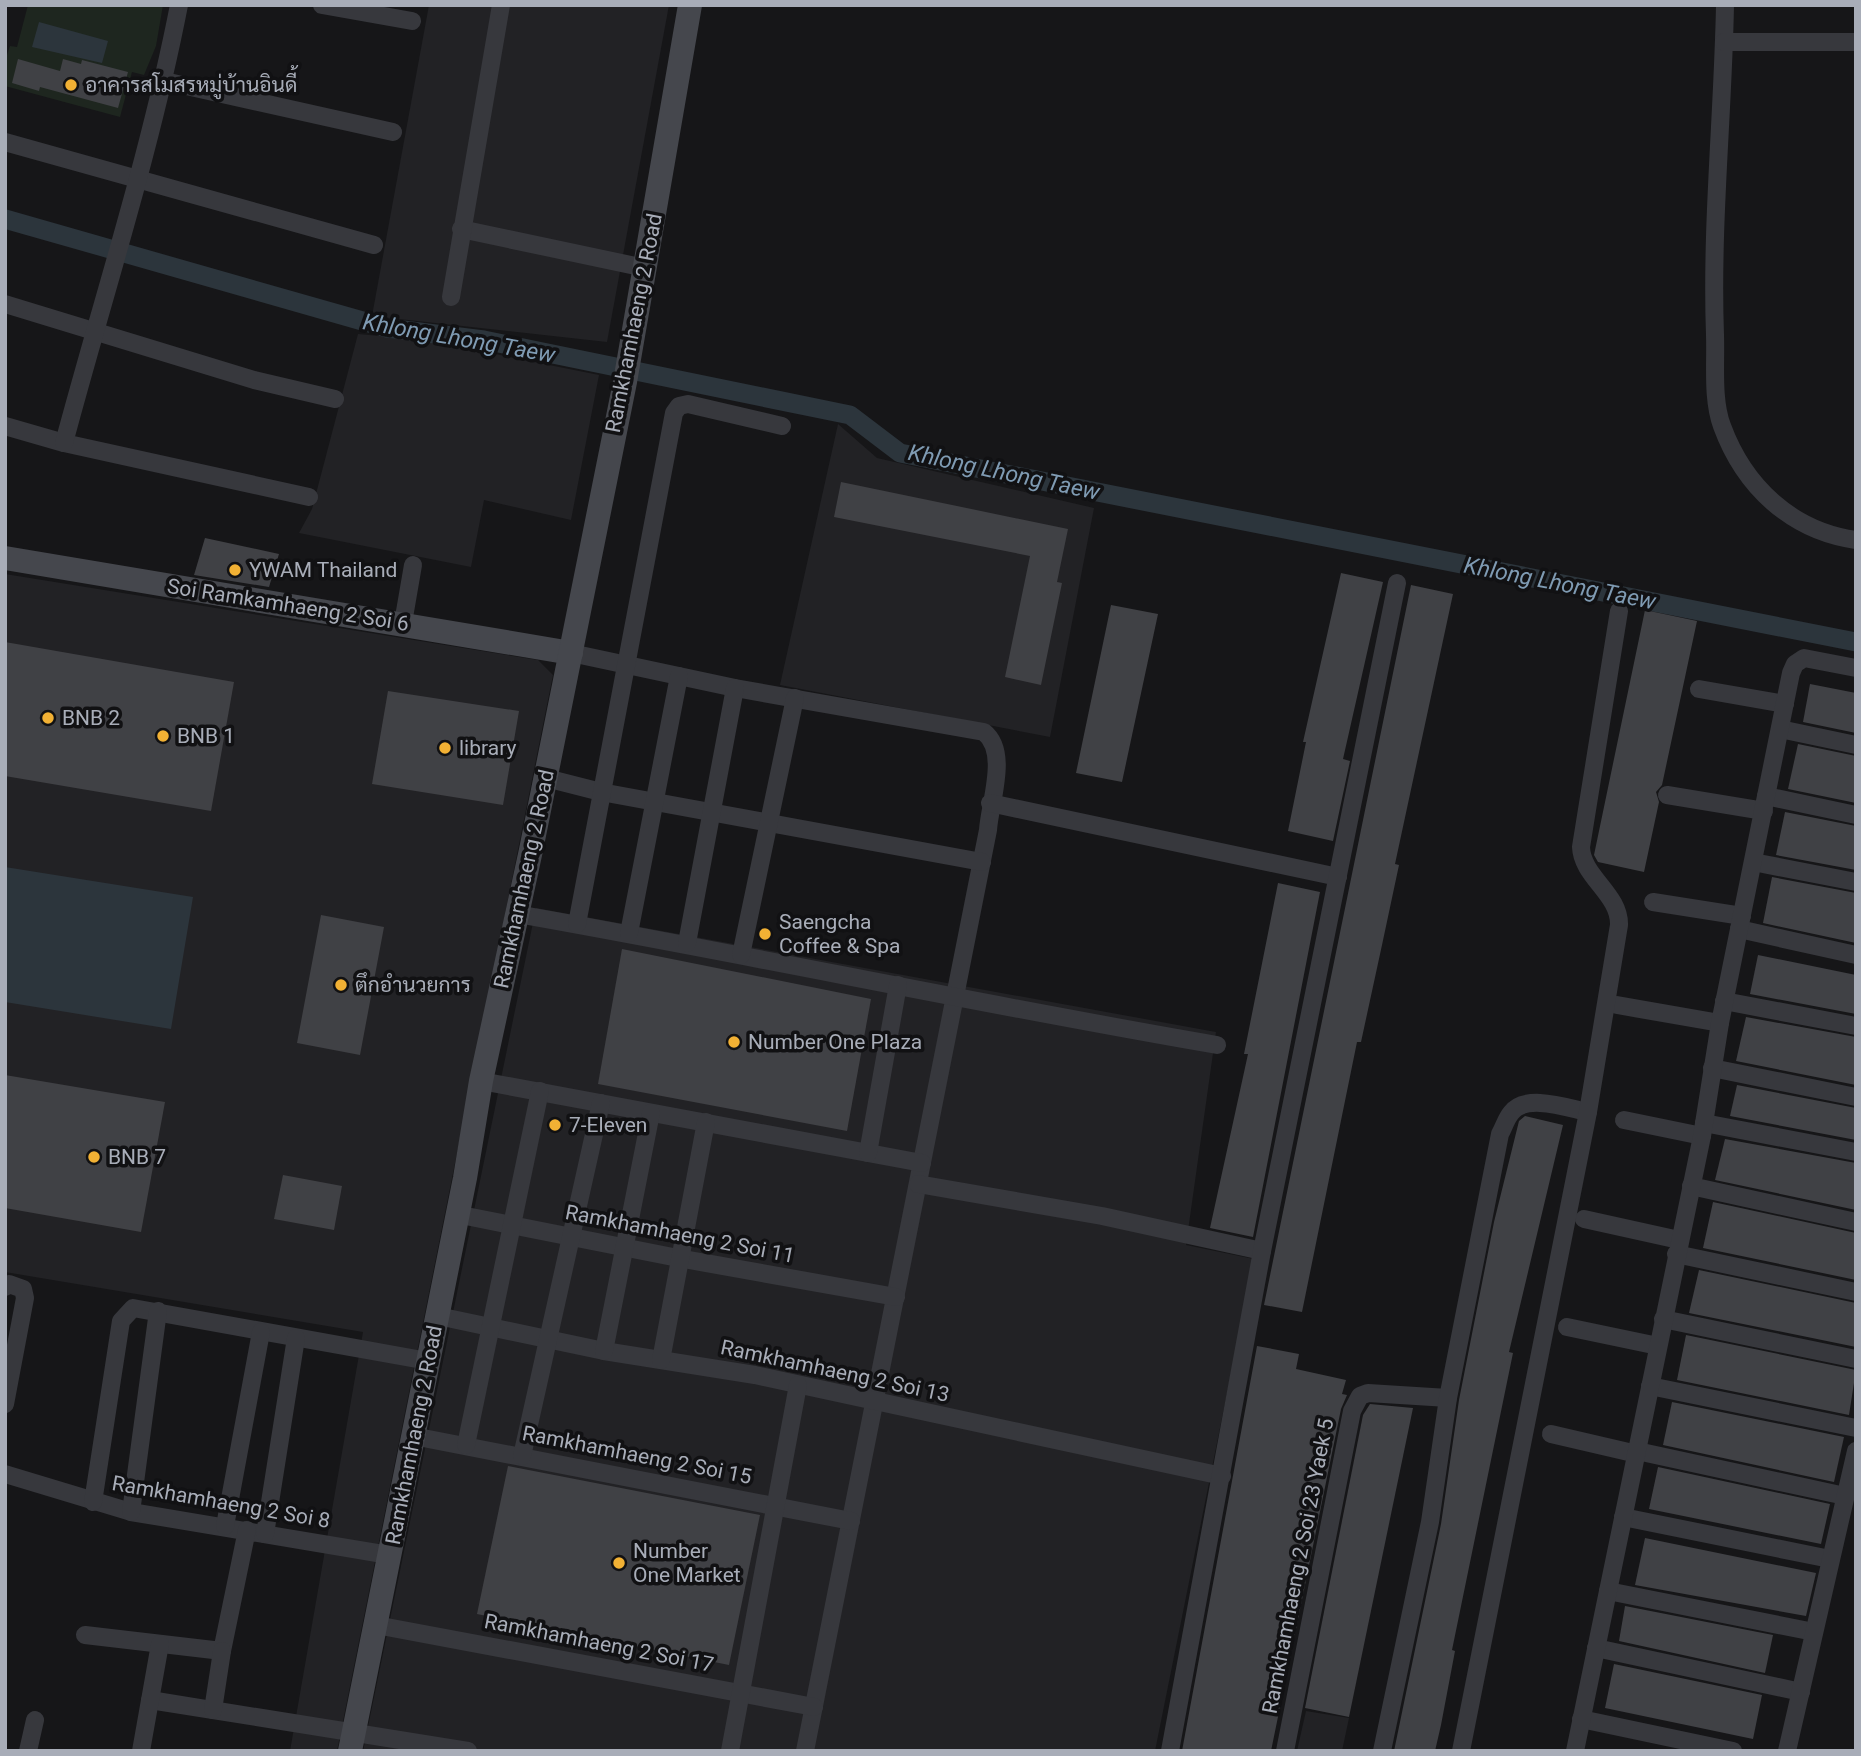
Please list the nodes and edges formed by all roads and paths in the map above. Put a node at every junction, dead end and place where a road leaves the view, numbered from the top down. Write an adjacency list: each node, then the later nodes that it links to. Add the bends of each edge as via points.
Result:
1 (179, 5): 9 (street)
2 (322, 5): 6 (street)
3 (501, 5): 13 (street)
4 (690, 5): 15 (main road, Ramkhamhaeng 2 Road)
5 (1725, 5): 7 (street)
6 (412, 21)
7 (1724, 42): 8 (street); 24 (street, via 1713,284 1721,423 1738,463 1773,505 1812,529)
8 (1856, 42)
9 (164, 81): 10 (street); 12 (street)
10 (393, 132)
11 (5, 142): 12 (street)
12 (137, 181): 14 (street); 18 (street)
13 (461, 229): 15 (street); 16 (street)
14 (374, 245)
15 (645, 268): 30 (main road, Ramkhamhaeng 2 Road)
16 (451, 297)
17 (5, 304): 18 (street)
18 (94, 331): 19 (street, via 254,380); 22 (street)
19 (335, 398)
20 (5, 426): 22 (street)
21 (782, 426): 31 (street, via 688,404 674,413)
22 (64, 443): 23 (street)
23 (309, 497)
24 (1856, 540)
25 (5, 558): 29 (main road, Soi Ramkamhaeng 2 Soi 6)
26 (413, 565): 29 (street)
27 (1397, 583): 51 (street)
28 (1619, 611): 73 (street, via 1581,847 1584,863 1619,917)
29 (403, 624): 30 (main road, Soi Ramkamhaeng 2 Soi 6)
30 (571, 653): 31 (street); 40 (main road, Ramkhamhaeng 2 Road, via 557,694)
31 (625, 663): 33 (street); 41 (street)
32 (1856, 668): 37 (street, via 1804,658 1791,673)
33 (679, 676): 34 (street); 43 (street)
34 (735, 688): 36 (street); 46 (street)
35 (1699, 689): 37 (street)
36 (794, 698): 44 (street, via 984,732 998,754); 48 (street)
37 (1785, 704): 38 (street)
38 (1780, 729): 39 (street); 45 (street)
39 (1856, 745)
40 (546, 778): 41 (street); 54 (main road, Ramkhamhaeng 2 Road)
41 (601, 792): 43 (street); 56 (street)
42 (1667, 795): 45 (street)
43 (656, 800): 46 (street); 57 (street)
44 (990, 803): 49 (street); 51 (street)
45 (1765, 804): 47 (street); 50 (street)
46 (710, 812): 48 (street); 58 (street)
47 (1856, 815)
48 (769, 821): 49 (street); 59 (street)
49 (982, 862): 62 (street)
50 (1753, 862): 52 (street); 55 (street)
51 (1338, 877): 90 (street)
52 (1856, 882)
53 (1653, 902): 55 (street)
54 (517, 914): 56 (street); 69 (main road, Ramkhamhaeng 2 Road)
55 (1741, 923): 60 (street); 63 (street)
56 (578, 924): 57 (street)
57 (629, 933): 58 (street)
58 (687, 943): 59 (street)
59 (741, 955): 61 (street)
60 (1856, 955)
61 (898, 985): 62 (street); 79 (street)
62 (955, 998): 67 (street); 80 (street)
63 (1724, 1001): 65 (street); 66 (street)
64 (1617, 1005): 65 (street)
65 (1720, 1023): 68 (street)
66 (1856, 1026)
67 (1217, 1045)
68 (1712, 1068): 71 (street); 77 (street)
69 (481, 1081): 70 (street); 83 (main road, Ramkhamhaeng 2 Road)
70 (540, 1091): 72 (street); 86 (street)
71 (1856, 1097)
72 (601, 1103): 74 (street); 87 (street)
73 (1588, 1112): 110 (street, via 1522,1104 1512,1111 1500,1134); 155 (street)
74 (651, 1113): 76 (street); 88 (street)
75 (1624, 1120): 77 (street)
76 (706, 1122): 79 (street); 91 (street)
77 (1703, 1130): 78 (street); 82 (street)
78 (1856, 1152)
79 (868, 1153): 80 (street)
80 (922, 1163): 81 (street)
81 (918, 1184): 90 (street, via 1102,1216); 94 (street)
82 (1691, 1186): 85 (street); 89 (street)
83 (456, 1214): 86 (street, Ramkhamhaeng 2 Soi 11); 96 (main road, Ramkhamhaeng 2 Road)
84 (1584, 1219): 89 (street)
85 (1856, 1222)
86 (514, 1226): 87 (street, Ramkhamhaeng 2 Soi 11); 98 (street)
87 (572, 1237): 88 (street, Ramkhamhaeng 2 Soi 11); 102 (street)
88 (624, 1247): 91 (street, Ramkhamhaeng 2 Soi 11); 104 (street)
89 (1677, 1247): 93 (street); 97 (street)
90 (1262, 1251): 121 (street)
91 (678, 1258): 94 (street, Ramkhamhaeng 2 Soi 11); 106 (street)
92 (5, 1287): 112 (street, via 23,1289 25,1298)
93 (1856, 1292)
94 (895, 1297): 111 (street)
95 (158, 1311): 100 (street); 123 (street, via 133,1308 121,1321); 125 (street)
96 (438, 1316): 98 (street, Ramkhamhaeng 2 Soi 13); 107 (main road, Ramkhamhaeng 2 Road)
97 (1663, 1319): 103 (street); 105 (street)
98 (493, 1326): 102 (street, Ramkhamhaeng 2 Soi 13); 116 (street)
99 (1567, 1327): 103 (street)
100 (261, 1332): 101 (street); 128 (street)
101 (296, 1338): 107 (street); 129 (street)
102 (550, 1339): 104 (street, Ramkhamhaeng 2 Soi 13); 119 (street)
103 (1658, 1346): 109 (street)
104 (604, 1351): 106 (street, Ramkhamhaeng 2 Soi 13)
105 (1856, 1359)
106 (661, 1360): 108 (street, Ramkhamhaeng 2 Soi 13)
107 (428, 1361): 115 (main road, Ramkhamhaeng 2 Road)
108 (798, 1385): 111 (street, Ramkhamhaeng 2 Soi 13); 124 (street)
109 (1650, 1386): 113 (street); 118 (street)
110 (1448, 1398): 153 (street, Ramkhamhaeng 2 Soi 23 Yaek 5, via 1368,1393 1360,1396 1352,1411); 154 (street, via 1430,1522)
111 (875, 1402): 121 (street, Ramkhamhaeng 2 Soi 13); 127 (street)
112 (5, 1404)
113 (1856, 1428)
114 (1551, 1434): 118 (street)
115 (413, 1436): 116 (street, Ramkhamhaeng 2 Soi 15); 130 (main road, Ramkhamhaeng 2 Road)
116 (466, 1445): 119 (street, Ramkhamhaeng 2 Soi 15)
117 (1856, 1451): 122 (street)
118 (1637, 1453): 122 (street); 126 (street)
119 (522, 1456): 124 (street, Ramkhamhaeng 2 Soi 15)
120 (5, 1474): 123 (street, Ramkhamhaeng 2 Soi 8)
121 (1222, 1476): 152 (street)
122 (1845, 1496): 131 (street)
123 (93, 1502): 125 (street, Ramkhamhaeng 2 Soi 8)
124 (775, 1506): 127 (street, Ramkhamhaeng 2 Soi 15); 140 (street)
125 (131, 1512): 128 (street, Ramkhamhaeng 2 Soi 8)
126 (1623, 1517): 131 (street); 132 (street)
127 (851, 1521): 142 (street)
128 (225, 1526): 129 (street, Ramkhamhaeng 2 Soi 8)
129 (256, 1532): 130 (street, Ramkhamhaeng 2 Soi 8); 138 (street)
130 (389, 1555): 133 (main road, Ramkhamhaeng 2 Road)
131 (1830, 1559): 134 (street)
132 (1608, 1591): 134 (street); 137 (street)
133 (376, 1625): 140 (street, Ramkhamhaeng 2 Soi 17); 146 (main road, Ramkhamhaeng 2 Road)
134 (1814, 1632): 139 (street)
135 (85, 1635): 136 (street)
136 (160, 1644): 138 (street); 141 (street)
137 (1596, 1648): 139 (street); 144 (street)
138 (222, 1651): 143 (street)
139 (1801, 1692): 158 (street)
140 (741, 1693): 142 (street, Ramkhamhaeng 2 Soi 17); 150 (street)
141 (150, 1700): 143 (street); 148 (street)
142 (814, 1707): 151 (street)
143 (214, 1710): 146 (street)
144 (1581, 1719): 156 (street); 157 (street)
145 (35, 1720): 147 (street)
146 (351, 1742): 149 (street, via 395,1737)
147 (29, 1751)
148 (141, 1751)
149 (468, 1751)
150 (730, 1751)
151 (805, 1751)
152 (1170, 1751)
153 (1285, 1751)
154 (1382, 1751)
155 (1461, 1751)
156 (1575, 1751)
157 (1733, 1751)
158 (1787, 1751)

